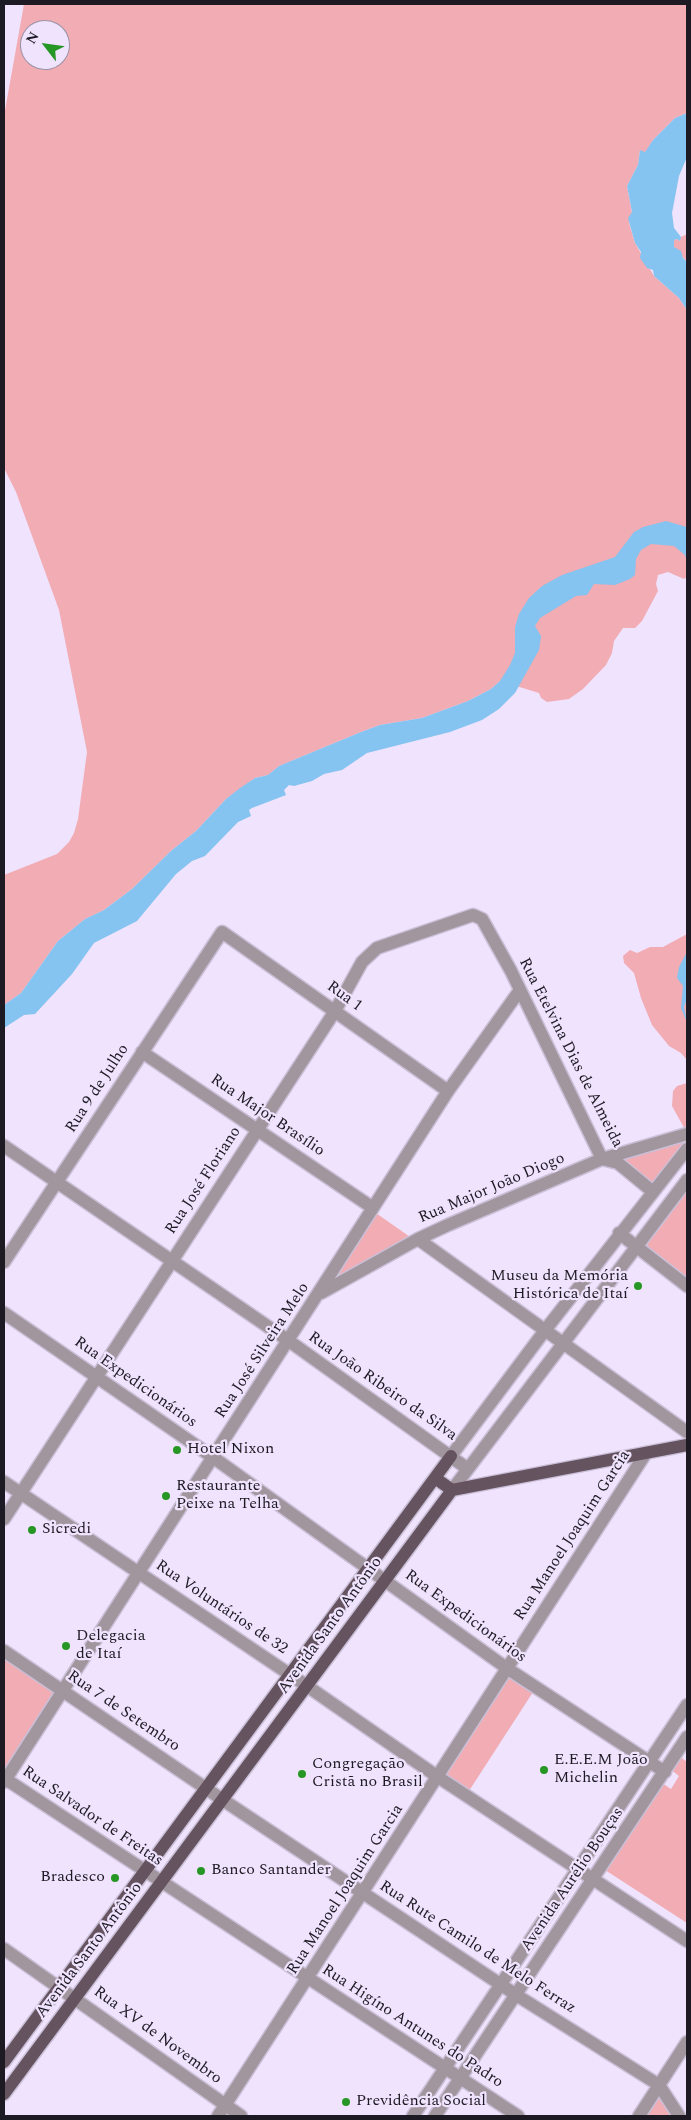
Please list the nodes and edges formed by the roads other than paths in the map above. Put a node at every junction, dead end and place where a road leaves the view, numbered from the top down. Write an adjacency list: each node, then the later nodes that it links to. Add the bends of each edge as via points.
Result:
1 (473, 915): 3 (street, Rua Etelvina Dias de Almeida, via 485,922); 4 (street, Rua José Floriano, via 376,948 362,962)
2 (220, 933): 4 (street, Rua 1, via 227,933); 5 (street, Rua 9 de Julho)
3 (520, 990): 6 (street, Rua José Silveira Melo); 11 (street, Rua Etelvina Dias de Almeida)
4 (335, 1011): 6 (street, Rua 1); 7 (street, Rua José Floriano)
5 (142, 1052): 7 (street, Rua Major Brasílio); 13 (street, Rua 9 de Julho)
6 (448, 1091): 15 (street, Rua José Silveira Melo)
7 (258, 1129): 15 (street, Rua Major Brasílio); 19 (street, Rua José Floriano)
8 (687, 1134): 11 (street, Rua Major João Diogo)
9 (4, 1146): 13 (street, Rua João Ribeiro da Silva)
10 (687, 1149): 14 (street, Avenida Santo Antônio)
11 (602, 1159): 14 (street, Rua Etelvina Dias de Almeida, via 618,1163); 17 (street, Rua Major João Diogo)
12 (687, 1180): 18 (street, Avenida Santo Antônio)
13 (56, 1182): 19 (street, Rua João Ribeiro da Silva); 20 (street, Rua 9 de Julho)
14 (652, 1191): 16 (street, Avenida Santo Antônio)
15 (373, 1208): 22 (street, Rua José Silveira Melo)
16 (619, 1234): 18 (street); 24 (street, Avenida Santo Antônio)
17 (418, 1239): 22 (street, Rua Major João Diogo); 24 (street)
18 (635, 1246): 21 (street); 26 (street, Avenida Santo Antônio)
19 (172, 1261): 25 (street, Rua João Ribeiro da Silva); 27 (street, Rua José Floriano)
20 (4, 1262)
21 (686, 1284)
22 (319, 1294): 25 (street, Rua José Silveira Melo)
23 (4, 1313): 27 (street, Rua Expedicionários)
24 (546, 1329): 26 (street); 31 (street, Avenida Santo Antônio)
25 (289, 1341): 31 (street, Rua João Ribeiro da Silva); 32 (street, Rua José Silveira Melo)
26 (563, 1342): 28 (street); 33 (street, Avenida Santo Antônio)
27 (97, 1376): 32 (street, Rua Expedicionários); 37 (street, Rua José Floriano)
28 (687, 1432)
29 (687, 1445): 30 (main road)
30 (646, 1453): 36 (main road); 43 (street, Rua Manoel Joaquim Garcia)
31 (451, 1456): 33 (street, Rua João Ribeiro da Silva); 34 (main road, Avenida Santo Antônio)
32 (214, 1458): 39 (street, Rua Expedicionários); 40 (street, Rua José Silveira Melo)
33 (468, 1469): 36 (street, Avenida Santo Antônio)
34 (435, 1478): 36 (main road); 39 (main road, Avenida Santo Antônio)
35 (4, 1482): 37 (street, Rua Voluntários de 32)
36 (452, 1490): 41 (main road, Avenida Santo Antônio)
37 (20, 1493): 38 (street, Rua José Floriano); 40 (street, Rua Voluntários de 32)
38 (4, 1519)
39 (369, 1568): 41 (street, Rua Expedicionários); 44 (main road, Avenida Santo Antônio)
40 (139, 1572): 44 (street, Rua Voluntários de 32); 46 (street, Rua José Silveira Melo)
41 (385, 1580): 43 (street, Rua Expedicionários); 45 (main road, Avenida Santo Antônio)
42 (4, 1651): 46 (street, Rua 7 de Setembro)
43 (508, 1669): 49 (street, Rua Expedicionários); 51 (street, Rua Manoel Joaquim Garcia)
44 (290, 1675): 45 (street, Rua Voluntários de 32); 53 (main road, Avenida Santo Antônio)
45 (307, 1686): 51 (street, Rua Voluntários de 32); 54 (main road, Avenida Santo Antônio)
46 (63, 1691): 52 (street, Rua José Silveira Melo); 53 (street, Rua 7 de Setembro)
47 (687, 1705): 49 (street, Avenida Aurélio Bouças)
48 (687, 1737): 50 (street, Avenida Aurélio Bouças)
49 (651, 1763): 50 (street, Rua Expedicionários); 55 (street, Avenida Aurélio Bouças)
50 (665, 1772): 57 (street, Avenida Aurélio Bouças)
51 (438, 1778): 55 (street, Rua Voluntários de 32); 59 (street, Rua Manoel Joaquim Garcia)
52 (4, 1780): 56 (street, Rua Salvador de Freitas)
53 (206, 1789): 54 (street, Rua 7 de Setembro); 56 (main road, Avenida Santo Antônio)
54 (223, 1800): 58 (main road, Avenida Santo Antônio); 59 (street, Rua Rute Camilo de Melo Ferraz)
55 (579, 1870): 57 (street, Rua Voluntários de 32); 63 (street, Avenida Aurélio Bouças)
56 (145, 1872): 58 (street, Rua Salvador de Freitas); 64 (main road, Avenida Santo Antônio)
57 (594, 1880): 60 (street, Rua Voluntários de 32); 65 (street, Avenida Aurélio Bouças)
58 (162, 1883): 62 (street, Rua Higíno Antunes do Padro); 66 (main road, Avenida Santo Antônio)
59 (362, 1892): 62 (street, Rua Manoel Joaquim Garcia); 63 (street, Rua Rute Camilo de Melo Ferraz)
60 (687, 1941)
61 (4, 1949): 64 (street, Rua XV de Novembro)
62 (308, 1978): 71 (street, Rua Higíno Antunes do Padro); 75 (street, Rua Manoel Joaquim Garcia)
63 (502, 1984): 65 (street, Rua Rute Camilo de Melo Ferraz); 67 (street, Avenida Aurélio Bouças)
64 (59, 1987): 66 (street, Rua XV de Novembro); 70 (main road, Avenida Santo Antônio)
65 (516, 1994): 68 (street, Avenida Aurélio Bouças); 73 (street, Rua Rute Camilo de Melo Ferraz)
66 (75, 1998): 74 (main road, Avenida Santo Antônio); 75 (street, Rua XV de Novembro)
67 (475, 2025): 68 (street); 71 (street, Avenida Aurélio Bouças)
68 (489, 2034): 72 (street, Avenida Aurélio Bouças)
69 (687, 2042): 73 (street)
70 (4, 2062)
71 (446, 2068): 72 (street, Rua Higíno Antunes do Padro); 77 (street, Avenida Aurélio Bouças)
72 (460, 2077): 78 (street, Avenida Aurélio Bouças); 79 (street, Rua Higíno Antunes do Padro)
73 (659, 2085): 80 (street); 81 (street, Rua Rute Camilo de Melo Ferraz)
74 (4, 2094)
75 (222, 2111): 76 (street, Rua XV de Novembro)
76 (241, 2116)
77 (413, 2116)
78 (435, 2116)
79 (518, 2116)
80 (639, 2116)
81 (679, 2116)

